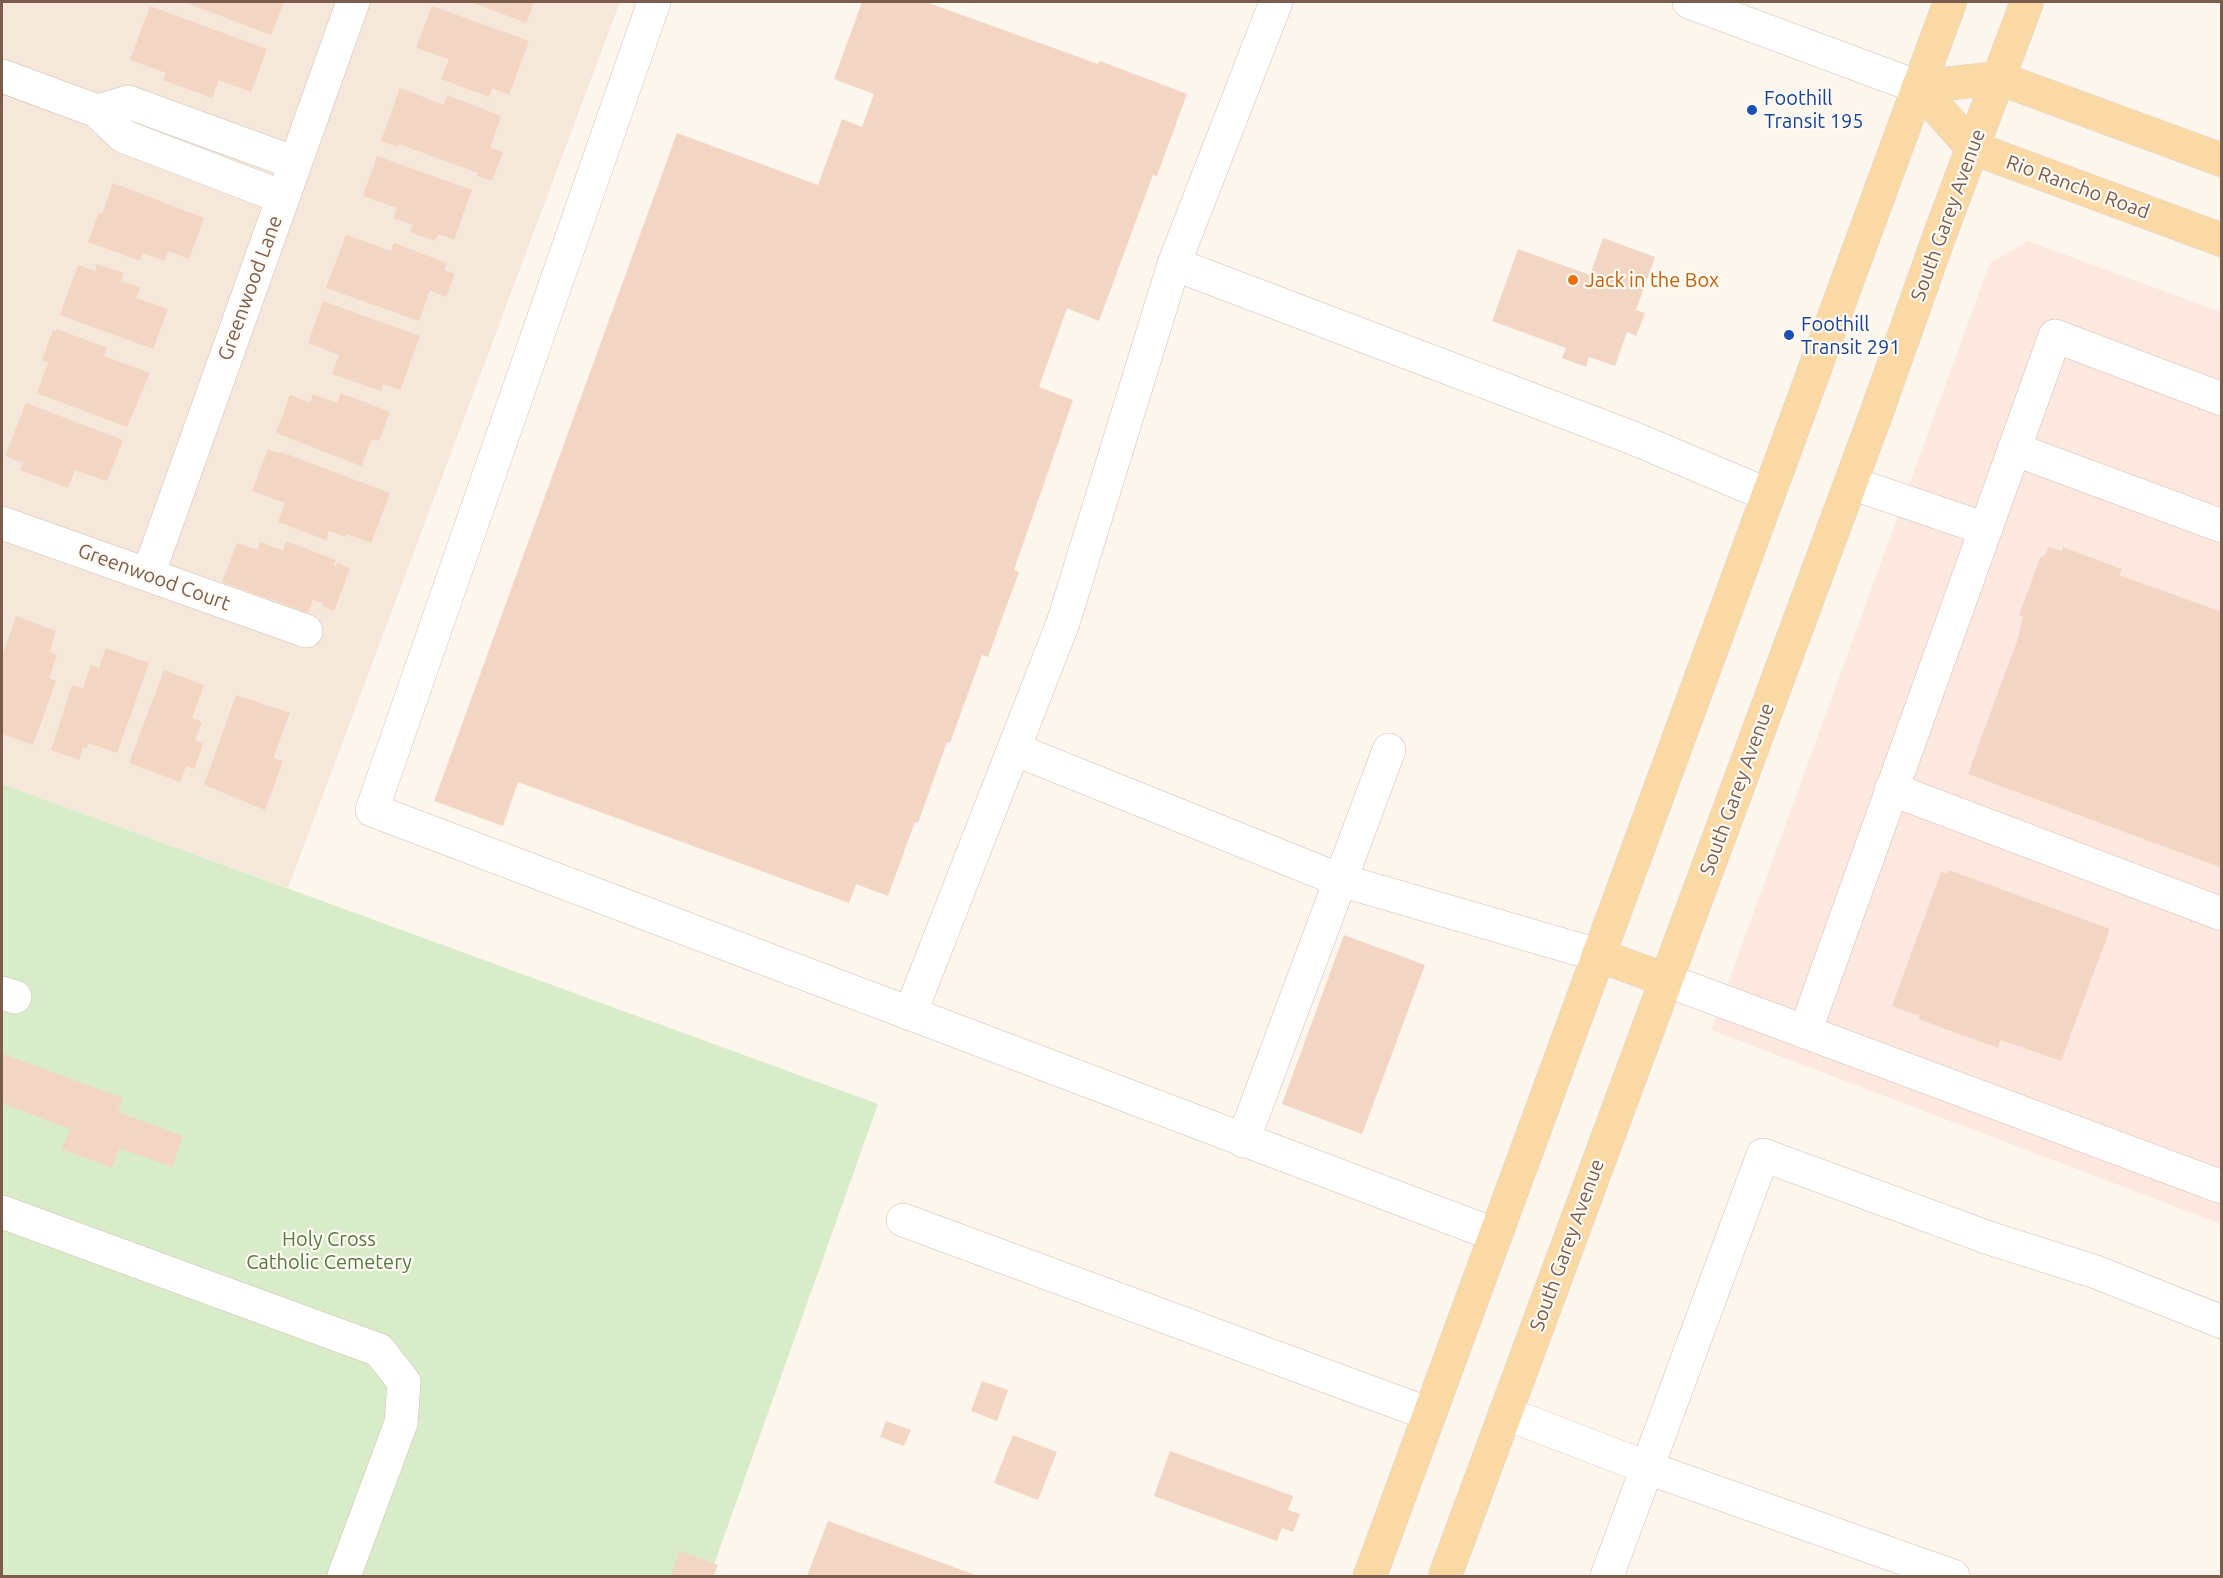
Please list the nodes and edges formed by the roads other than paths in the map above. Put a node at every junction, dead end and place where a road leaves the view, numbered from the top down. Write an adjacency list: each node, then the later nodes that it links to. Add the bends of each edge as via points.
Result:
1 (353, 2): 13 (street, Greenwood Lane)
2 (654, 2): 33 (street, via 372,810)
3 (1276, 2): 16 (street)
4 (1689, 2): 9 (street)
5 (1950, 2): 9 (main road)
6 (2027, 2): 8 (main road, South Garey Avenue)
7 (2, 76): 10 (street)
8 (1998, 78): 9 (main road); 11 (main road, South Garey Avenue); 12 (main road)
9 (1918, 87): 11 (main road, Rio Rancho Road); 20 (main road)
10 (97, 111): 13 (street, via 128,102); 14 (street, via 123,136)
11 (1973, 148): 15 (main road, Rio Rancho Road); 19 (main road, South Garey Avenue)
12 (2222, 160)
13 (295, 163): 14 (street, Greenwood Lane)
14 (282, 198): 24 (street, Greenwood Lane)
15 (2222, 240)
16 (1174, 264): 20 (street, via 1633,438); 26 (street, via 1063,623)
17 (2222, 399): 18 (street, via 2055,336)
18 (2014, 449): 22 (street); 23 (street)
19 (1851, 483): 23 (street); 32 (main road, South Garey Avenue)
20 (1768, 495): 31 (main road)
21 (2, 523): 24 (street, Greenwood Court)
22 (2222, 526)
23 (1986, 529): 28 (street)
24 (148, 575): 25 (street, Greenwood Court)
25 (306, 631)
26 (1014, 749): 29 (street); 33 (street)
27 (1389, 750): 29 (street)
28 (1891, 789): 30 (street); 34 (street)
29 (1340, 880): 31 (street); 35 (street)
30 (2222, 914)
31 (1598, 956): 32 (main road); 39 (main road)
32 (1666, 980): 34 (street); 41 (main road, South Garey Avenue)
33 (910, 1014): 35 (street)
34 (1805, 1032): 36 (street)
35 (1243, 1141): 39 (street)
36 (2222, 1187)
37 (2, 1212): 45 (street, via 379,1350 404,1382 401,1423)
38 (903, 1220): 42 (street)
39 (1496, 1235): 42 (main road)
40 (2222, 1322): 43 (street, via 2096,1272 1989,1238 1763,1155)
41 (1505, 1413): 43 (street); 47 (main road, South Garey Avenue)
42 (1429, 1414): 46 (main road)
43 (1648, 1468): 44 (street); 48 (street)
44 (1874, 1563): 49 (street)
45 (344, 1576)
46 (1370, 1576)
47 (1445, 1576)
48 (1607, 1576)
49 (1953, 1576)

